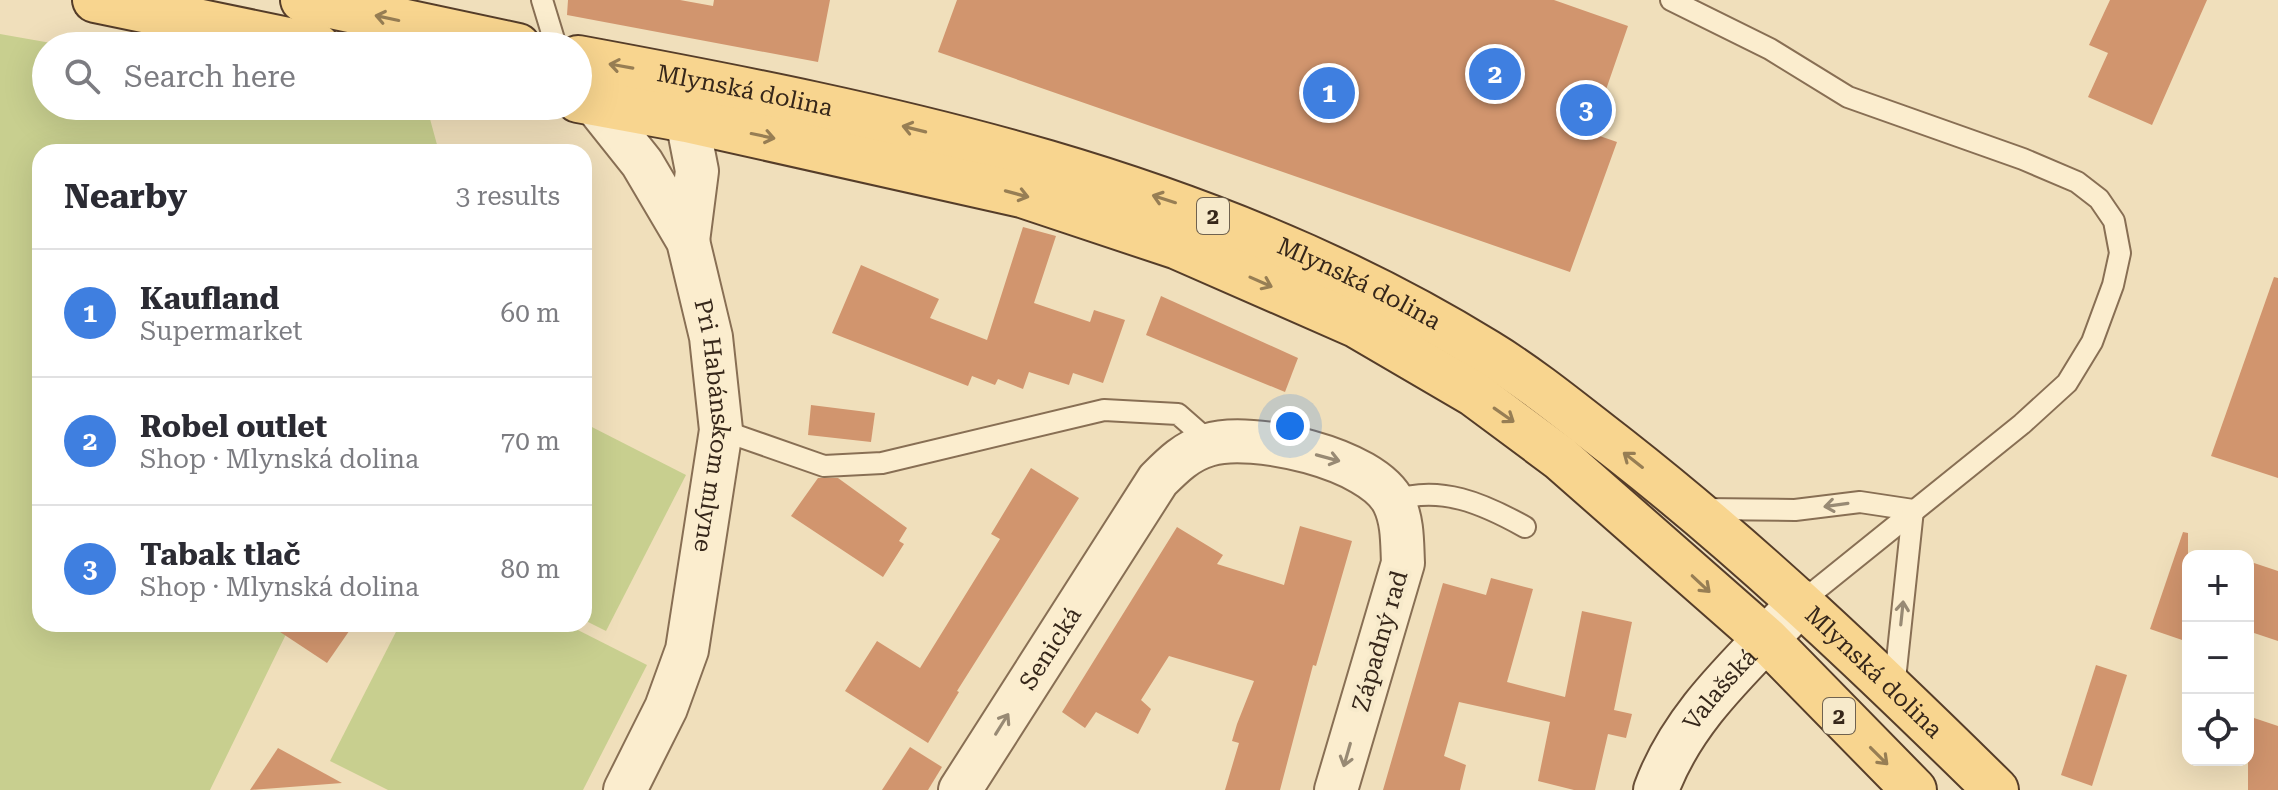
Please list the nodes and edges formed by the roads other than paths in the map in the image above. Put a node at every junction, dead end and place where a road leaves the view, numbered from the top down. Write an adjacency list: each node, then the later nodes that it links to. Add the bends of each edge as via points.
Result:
1 (95, 0): 5 (main road)
2 (303, 0): 6 (main road, one-way to 2)
3 (542, 0): 7 (lane)
4 (1671, 0): 18 (lane, via 1770,49 1848,97 2077,182 2099,199 2114,221 2120,253 2113,285 2092,342 2067,383)
5 (249, 32)
6 (453, 32)
7 (552, 32)
8 (592, 61): 9 (main road, Mlynská dolina / 2, one-way to 8)
9 (665, 74): 12 (main road); 17 (main road, Mlynská dolina / 2, one-way to 9, via 1490,354 1363,282 1242,227 1039,159)
10 (592, 98): 12 (main road, Mlynská dolina / 2)
11 (592, 105): 13 (street, Pri Habánskom mlyne, via 642,163)
12 (687, 120): 13 (street, Pri Habánskom mlyne, via 697,171); 21 (main road, Mlynská dolina / 2, one-way to 21, via 1022,195 1178,247 1356,325 1417,357 1518,424)
13 (688, 241): 14 (street, Pri Habánskom mlyne, via 711,337)
14 (721, 430): 15 (lane, via 824,466 882,463 1104,410 1178,414); 23 (street, Pri Habánskom mlyne, via 687,650 666,708)
15 (1211, 443): 16 (street, one-way to 16, via 1285,447 1340,460 1380,485); 24 (street, Senická, one-way to 15, via 1138,507 1176,462)
16 (1393, 501): 19 (lane, via 1429,492 1492,509); 25 (street, Západný rad, one-way to 25, via 1402,528 1403,563)
17 (1694, 508): 18 (lane, one-way to 17, via 1860,502 1795,510); 20 (main road, Mlynská dolina / 2)
18 (1913, 510): 20 (lane); 22 (lane, one-way to 18)
19 (1525, 527)
20 (1801, 602): 21 (street, Valašská); 22 (main road, Mlynská dolina / 2)
21 (1766, 639): 26 (street, Valašská, via 1704,705); 27 (main road, Mlynská dolina / 2, one-way to 27)
22 (1894, 690): 28 (main road, Mlynská dolina / 2)
23 (625, 790)
24 (960, 790)
25 (1336, 790)
26 (1656, 790)
27 (1914, 790)
28 (1996, 790)

